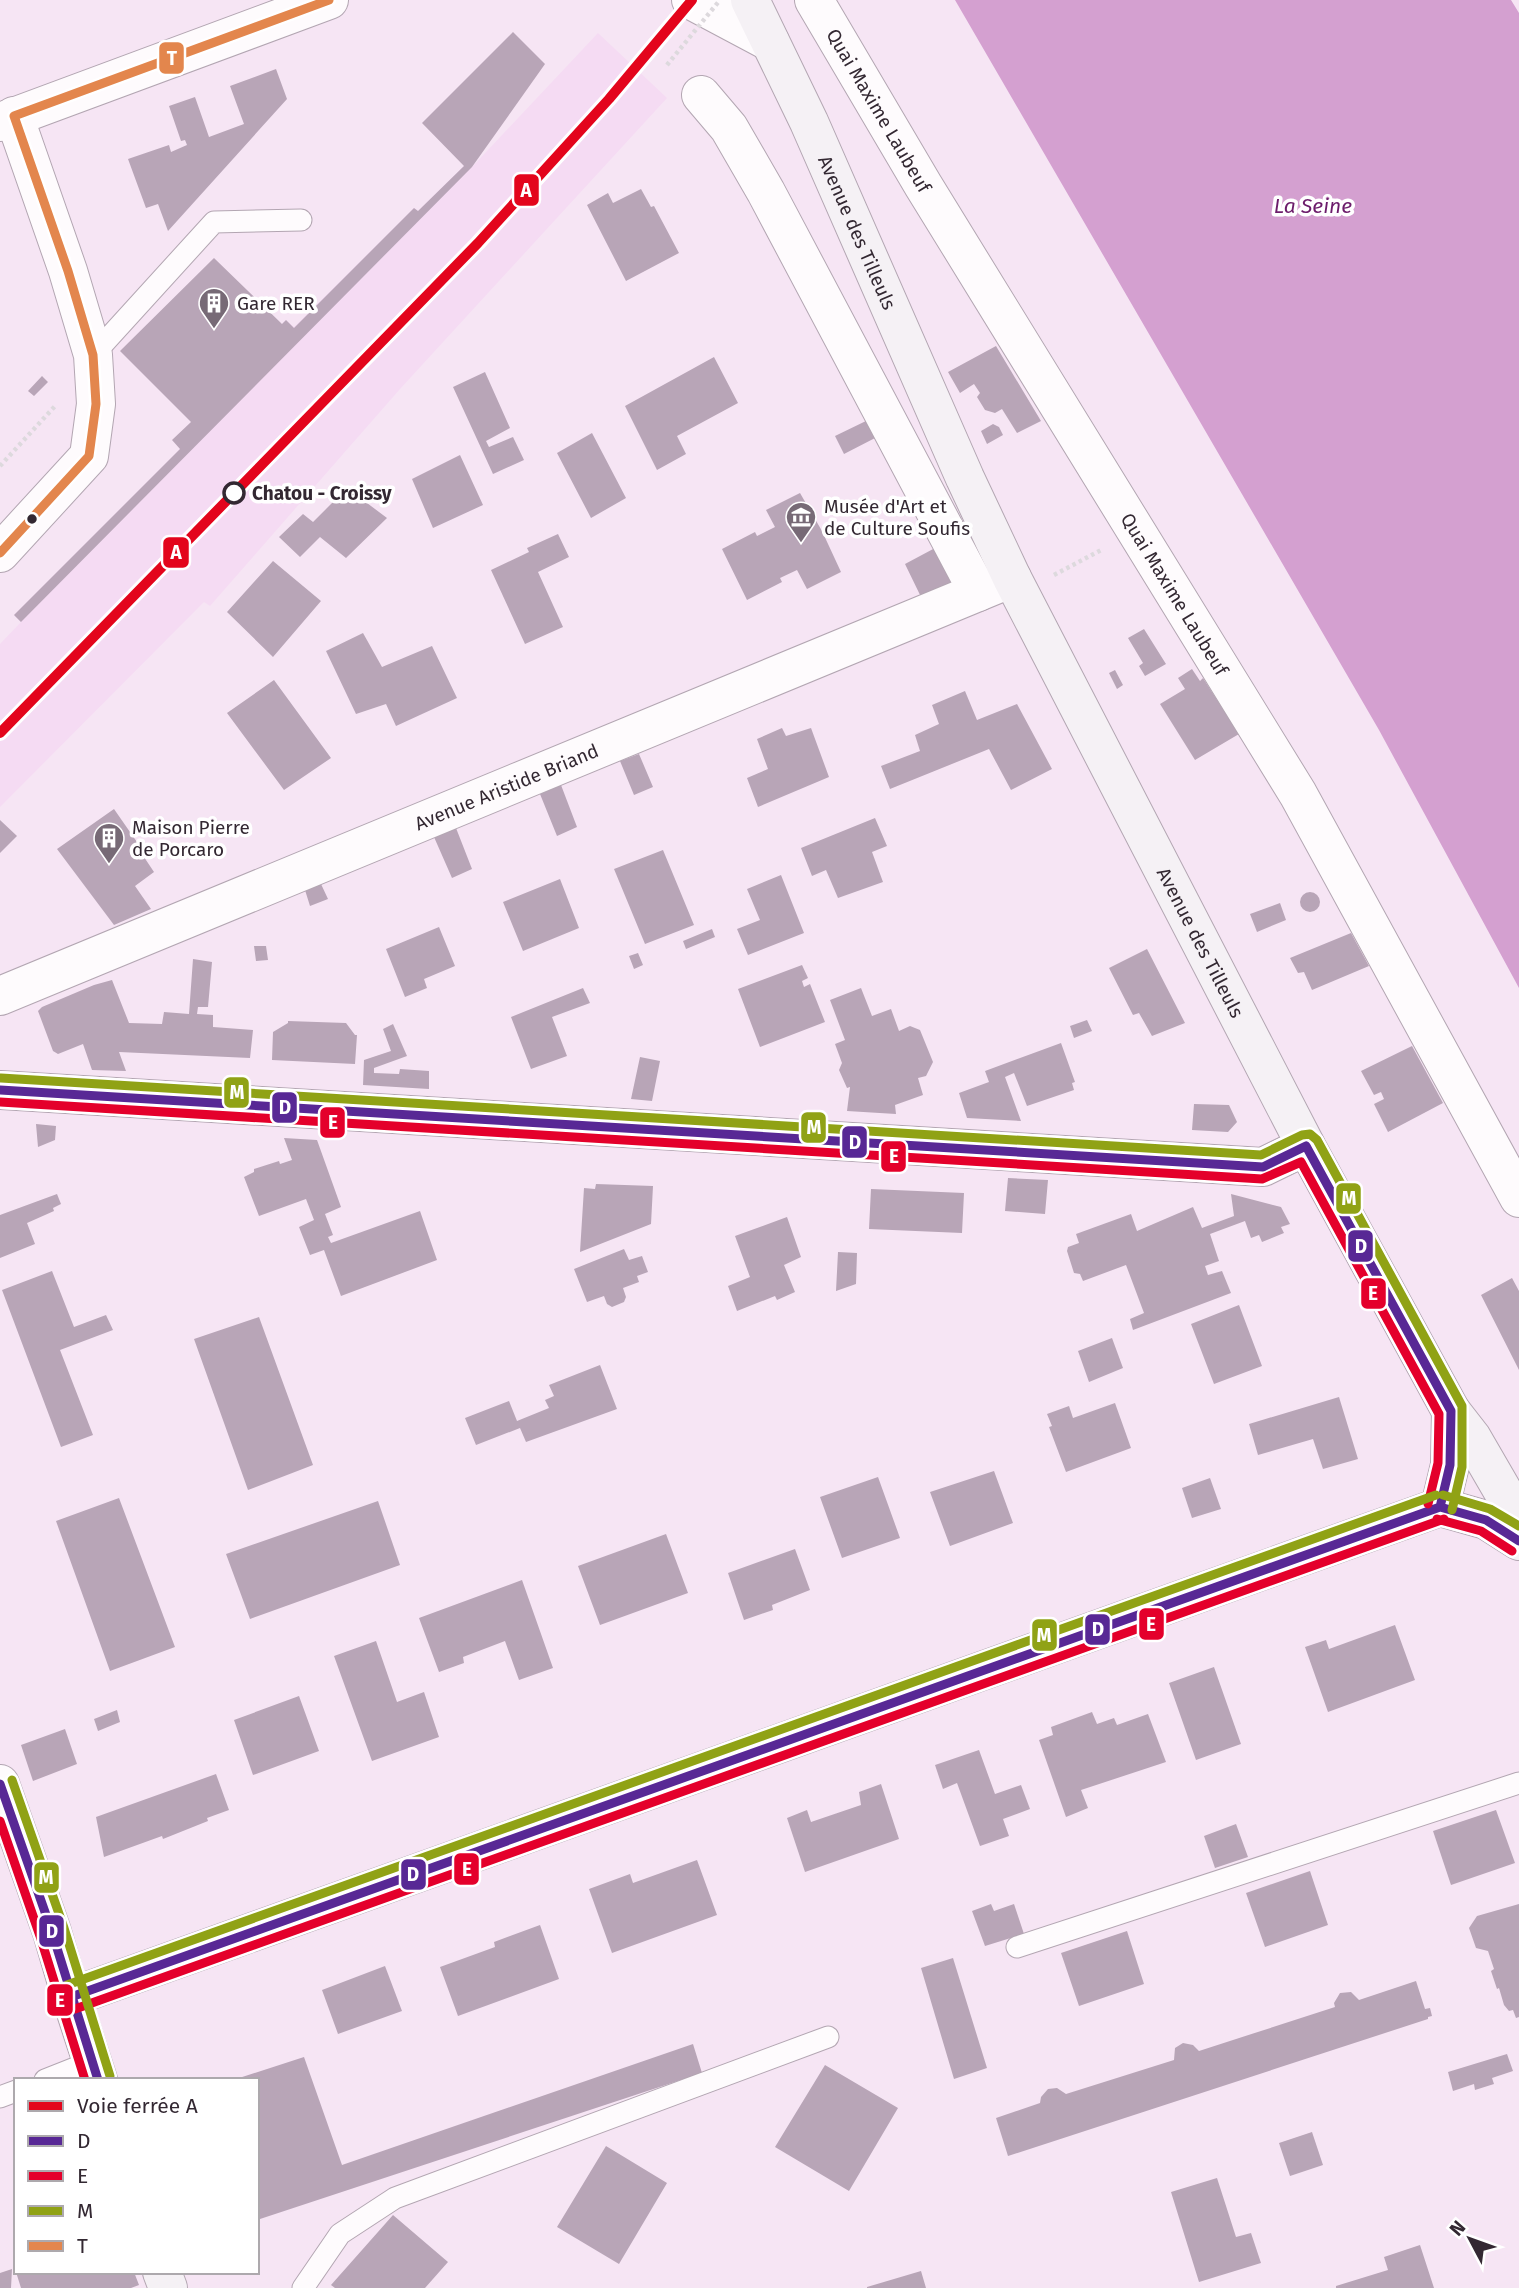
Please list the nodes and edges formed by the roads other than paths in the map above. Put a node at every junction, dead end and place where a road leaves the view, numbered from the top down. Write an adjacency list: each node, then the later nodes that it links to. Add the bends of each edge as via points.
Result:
1 (691, 0): 5 (street)
2 (750, 0): 5 (main road, Avenue des Tilleuls)
3 (814, 0): 18 (street, Quai Maxime Laubeuf, via 1298,794)
4 (317, 2): 7 (street)
5 (770, 42): 10 (main road, Avenue des Tilleuls)
6 (701, 95): 11 (street, via 729,128 766,192)
7 (7, 119): 9 (street, via 68,271)
8 (301, 220): 9 (lane, via 214,222)
9 (93, 355): 12 (street, via 96,404 89,456)
10 (960, 467): 11 (street); 13 (main road, Avenue des Tilleuls)
11 (918, 483): 14 (street)
12 (0, 553)
13 (1012, 578): 14 (street, Avenue Aristide Briand); 17 (main road, Avenue des Tilleuls)
14 (978, 592): 15 (street, Avenue Aristide Briand)
15 (0, 996)
16 (0, 1090): 17 (street, via 1263,1167)
17 (1306, 1146): 19 (main road, Avenue des Tilleuls)
18 (1519, 1198)
19 (1451, 1411): 20 (main road, Avenue des Tilleuls, via 1450,1465); 21 (main road, Avenue des Tilleuls)
20 (1440, 1507): 22 (main road, via 1486,1520); 26 (main road)
21 (1519, 1519)
22 (1519, 1541)
23 (1519, 1783): 25 (lane)
24 (0, 1784): 26 (street)
25 (1017, 1947)
26 (71, 1997): 28 (main road)
27 (828, 2037): 30 (lane, via 395,2198 340,2234)
28 (95, 2071): 29 (lane)
29 (56, 2078)
30 (303, 2288)

